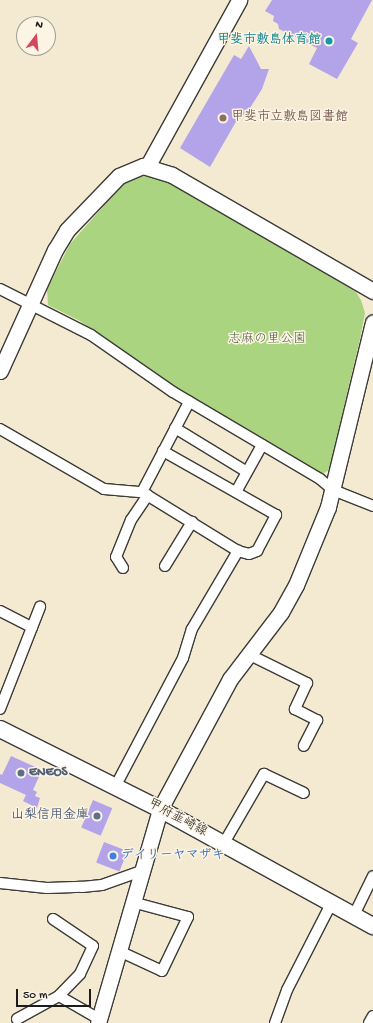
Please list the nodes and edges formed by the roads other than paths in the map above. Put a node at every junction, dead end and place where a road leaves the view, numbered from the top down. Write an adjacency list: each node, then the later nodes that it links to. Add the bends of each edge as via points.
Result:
1 (239, 0): 2 (street)
2 (147, 167): 4 (street, via 172,175); 5 (street, via 130,170 119,176 67,230)
3 (0, 289): 5 (street)
4 (373, 291)
5 (30, 305): 8 (street); 9 (street, via 91,335)
6 (373, 322): 7 (street)
7 (371, 338): 15 (street)
8 (0, 371)
9 (189, 402): 10 (street); 12 (street)
10 (175, 428): 13 (street); 14 (street)
11 (0, 429): 17 (street, via 104,489)
12 (262, 445): 14 (street); 15 (street, via 320,479)
13 (163, 451): 16 (street); 17 (street)
14 (247, 472): 16 (street)
15 (333, 490): 18 (street); 26 (street, via 296,585 281,612)
16 (236, 492): 20 (street, via 276,515 257,551 249,554)
17 (145, 494): 19 (street); 22 (street, via 116,557)
18 (373, 506)
19 (192, 522): 20 (street); 21 (street)
20 (238, 551): 30 (street, via 192,629 183,658)
21 (165, 566)
22 (123, 568)
23 (40, 607): 25 (street)
24 (0, 611): 25 (street)
25 (32, 627): 27 (street)
26 (248, 654): 29 (street, via 306,683 295,709 317,720); 32 (street, via 230,678)
27 (0, 710)
28 (0, 728): 30 (main road, 甲府韮崎線)
29 (304, 746)
30 (116, 787): 32 (main road, 甲府韮崎線)
31 (304, 793): 33 (street, via 264,774)
32 (160, 809): 33 (main road, 甲府韮崎線); 34 (street)
33 (224, 843): 38 (main road, 甲府韮崎線)
34 (141, 871): 36 (street, via 102,885 82,887 47,888); 37 (street)
35 (373, 876): 39 (street)
36 (0, 884)
37 (132, 902): 42 (street); 42 (street, via 188,917 162,971)
38 (332, 902): 39 (main road, 甲府韮崎線); 47 (street, via 287,990)
39 (354, 915): 41 (main road, 甲府韮崎線)
40 (53, 918): 43 (street, via 93,946 80,974)
41 (373, 926)
42 (119, 951): 46 (street)
43 (59, 996): 45 (street); 46 (street)
44 (373, 1016): 48 (street)
45 (17, 1019)
46 (98, 1021)
47 (275, 1023)
48 (369, 1023)

